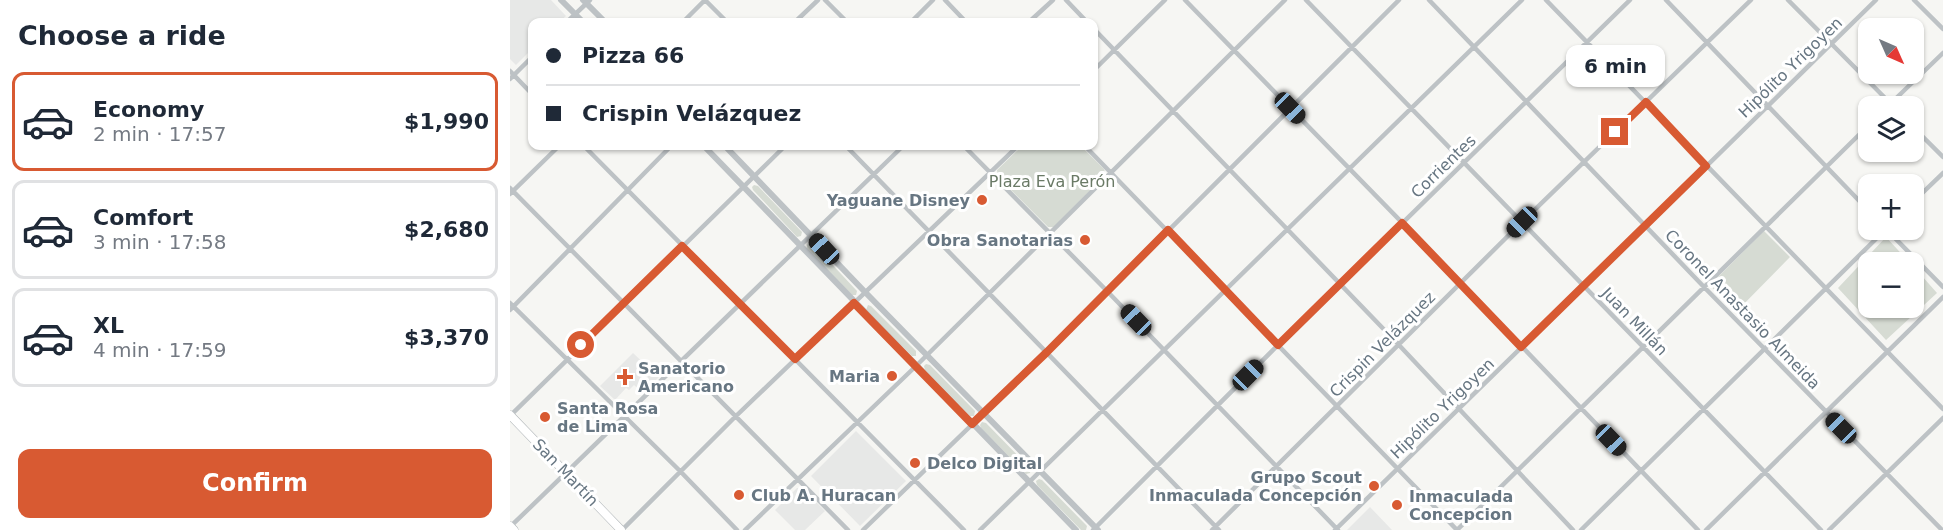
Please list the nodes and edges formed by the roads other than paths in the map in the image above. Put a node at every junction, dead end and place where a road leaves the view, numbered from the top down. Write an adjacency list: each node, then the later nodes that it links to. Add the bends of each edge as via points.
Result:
1 (561, 0): 24 (street)
2 (705, 0): 28 (street); 29 (street)
3 (818, 0): 30 (street)
4 (825, 0): 31 (street)
5 (933, 0): 32 (street)
6 (945, 0): 33 (street)
7 (1053, 0): 34 (street)
8 (1065, 0): 35 (street)
9 (1165, 0): 43 (street)
10 (1185, 0): 44 (street)
11 (1285, 0): 44 (street)
12 (1306, 0): 41 (street, Juan Millán)
13 (1399, 0): 41 (street)
14 (1429, 0): 42 (street, Coronel Anastasio Almeida)
15 (1522, 0): 42 (street)
16 (1546, 0): 38 (street)
17 (1630, 0): 38 (street, Corrientes)
18 (1666, 0): 39 (street)
19 (1751, 0): 39 (street, Crispin Velázquez)
20 (1788, 0): 40 (street)
21 (1876, 0): 40 (street, Hipólito Yrigoyen)
22 (1914, 0): 36 (street)
23 (587, 1): 24 (street); 27 (street)
24 (575, 15): 25 (street); 26 (street)
25 (572, 18)
26 (578, 18)
27 (602, 18)
28 (687, 18)
29 (723, 18)
30 (799, 18)
31 (842, 18)
32 (914, 18)
33 (962, 18)
34 (1033, 18)
35 (1083, 18)
36 (1943, 29)
37 (1098, 33): 43 (street)
38 (1587, 42): 52 (street, Corrientes); 53 (street)
39 (1706, 42): 53 (street, Crispin Velázquez); 54 (street)
40 (1831, 44): 50 (street); 54 (street, Hipólito Yrigoyen)
41 (1352, 46): 55 (street); 56 (street, Juan Millán)
42 (1474, 47): 52 (street, Coronel Anastasio Almeida); 56 (street)
43 (1114, 50): 47 (street); 57 (street)
44 (1235, 50): 55 (street); 57 (street)
45 (1943, 52): 51 (street)
46 (528, 60): 48 (street)
47 (1098, 66)
48 (511, 75): 49 (street)
49 (528, 90)
50 (1880, 96)
51 (1900, 96)
52 (1527, 102): 72 (street, Corrientes); 73 (street, Coronel Anastasio Almeida)
53 (1646, 102): 73 (street, Crispin Velázquez); 74 (street)
54 (1768, 105): 74 (street, Hipólito Yrigoyen); 75 (street)
55 (1290, 108): 76 (street); 77 (street)
56 (1412, 108): 72 (street, Juan Millán); 77 (street)
57 (1173, 111): 76 (street); 79 (street)
58 (1858, 136): 75 (street)
59 (1924, 138): 71 (street)
60 (555, 150): 84 (street)
61 (588, 150): 85 (street)
62 (667, 150): 85 (street)
63 (708, 150): 83 (street)
64 (729, 150): 82 (street)
65 (781, 150): 82 (street)
66 (850, 150): 81 (street)
67 (899, 150): 81 (street)
68 (968, 150): 78 (street)
69 (1014, 150): 78 (street)
70 (1089, 150): 79 (street)
71 (1943, 157)
72 (1464, 162): 88 (street, Juan Millán); 89 (street, Corrientes)
73 (1585, 162): 88 (street, Crispin Velázquez); 90 (street, Coronel Anastasio Almeida)
74 (1706, 166): 90 (street, Hipólito Yrigoyen); 91 (street)
75 (1827, 167): 87 (street); 91 (street)
76 (1229, 169): 92 (street); 93 (street)
77 (1349, 169): 89 (street); 93 (street)
78 (990, 172): 94 (street); 95 (street)
79 (1111, 172): 92 (street); 95 (street)
80 (1943, 173): 86 (street)
81 (874, 174): 94 (street); 96 (street)
82 (754, 176): 83 (street); 96 (street)
83 (744, 186): 99 (street); 100 (street)
84 (511, 191): 101 (street)
85 (627, 191): 99 (street); 101 (street)
86 (1924, 191)
87 (1858, 199)
88 (1522, 222): 102 (street, Crispin Velázquez); 104 (street, Juan Millán)
89 (1402, 223): 102 (street); 103 (street, Corrientes)
90 (1646, 225): 104 (street, Hipólito Yrigoyen); 105 (street, Coronel Anastasio Almeida)
91 (1766, 227): 105 (street); 106 (street)
92 (1168, 230): 108 (street); 109 (street)
93 (1287, 230): 103 (street); 108 (street)
94 (928, 231): 110 (street); 111 (street)
95 (1050, 232): 109 (street); 111 (street)
96 (811, 235): 100 (street); 110 (street)
97 (1876, 240): 106 (street)
98 (1896, 240): 107 (street)
99 (682, 246): 113 (street); 115 (street)
100 (801, 246): 114 (street); 115 (street)
101 (570, 249): 113 (street); 116 (street)
102 (1461, 283): 117 (street, Crispin Velázquez); 119 (street)
103 (1340, 285): 117 (street); 118 (street, Corrientes)
104 (1584, 285): 119 (street, Hipólito Yrigoyen); 120 (street, Juan Millán)
105 (1704, 287): 120 (street); 121 (street, Coronel Anastasio Almeida)
106 (1827, 287): 121 (street); 123 (street)
107 (1943, 287)
108 (1226, 290): 118 (street); 122 (street)
109 (1107, 291): 122 (street); 124 (street)
110 (865, 292): 114 (street); 125 (street)
111 (989, 292): 124 (street); 125 (street)
112 (1943, 297): 123 (street)
113 (623, 303): 126 (street); 128 (street)
114 (854, 303): 127 (street); 129 (street)
115 (741, 304): 127 (street); 128 (street)
116 (511, 306): 126 (street)
117 (1398, 344): 131 (street, Crispin Velázquez); 132 (street)
118 (1278, 345): 130 (street, Corrientes); 131 (street)
119 (1521, 347): 132 (street, Hipólito Yrigoyen); 133 (street)
120 (1644, 347): 133 (street); 134 (street, Juan Millán)
121 (1765, 348): 134 (street); 137 (street, Coronel Anastasio Almeida)
122 (1165, 350): 130 (street); 136 (street)
123 (1888, 351): 135 (street); 137 (street)
124 (1047, 352): 136 (street); 138 (street)
125 (926, 354): 129 (street); 138 (street)
126 (567, 359): 139 (street); 140 (street)
127 (795, 359): 141 (street); 143 (street)
128 (680, 361): 140 (street); 141 (street)
129 (916, 366): 143 (street); 144 (street)
130 (1217, 405): 145 (street, Corrientes); 146 (street)
131 (1337, 406): 146 (street, Crispin Velázquez); 147 (street)
132 (1459, 408): 147 (street, Hipólito Yrigoyen); 148 (street)
133 (1581, 408): 148 (street); 150 (street)
134 (1703, 409): 150 (street); 153 (street, Juan Millán)
135 (1943, 409)
136 (1104, 410): 145 (street); 152 (street)
137 (1826, 412): 153 (street); 154 (street, Coronel Anastasio Almeida)
138 (984, 413): 144 (street); 152 (street)
139 (510, 415): 151 (main road, San Martín)
140 (624, 416): 149 (street); 151 (street)
141 (735, 417): 149 (street); 155 (street)
142 (1943, 418): 154 (street)
143 (858, 422): 155 (street); 156 (street)
144 (972, 424): 156 (street); 157 (street)
145 (1157, 466): 159 (street, Corrientes); 160 (street)
146 (1276, 466): 160 (street, Crispin Velázquez); 161 (street)
147 (1398, 468): 161 (street, Hipólito Yrigoyen); 170 (street)
148 (1518, 470): 170 (street); 171 (street)
149 (680, 471): 162 (street); 163 (street)
150 (1641, 471): 172 (street); 173 (street)
151 (566, 472): 158 (street); 162 (main road, San Martín)
152 (1041, 472): 157 (street); 159 (street)
153 (1765, 472): 174 (street); 175 (street, Juan Millán)
154 (1887, 473): 176 (street); 177 (street, Coronel Anastasio Almeida)
155 (798, 480): 164 (street); 165 (street)
156 (914, 480): 166 (street); 167 (street)
157 (1029, 482): 168 (street); 169 (street)
158 (511, 527)
159 (1095, 529)
160 (1216, 529)
161 (1336, 529)
162 (622, 530)
163 (737, 530)
164 (745, 530)
165 (848, 530)
166 (863, 530)
167 (964, 530)
168 (980, 530)
169 (1076, 530)
170 (1457, 530)
171 (1573, 530)
172 (1581, 530)
173 (1698, 530)
174 (1706, 530)
175 (1821, 530)
176 (1829, 530)
177 (1942, 530)

